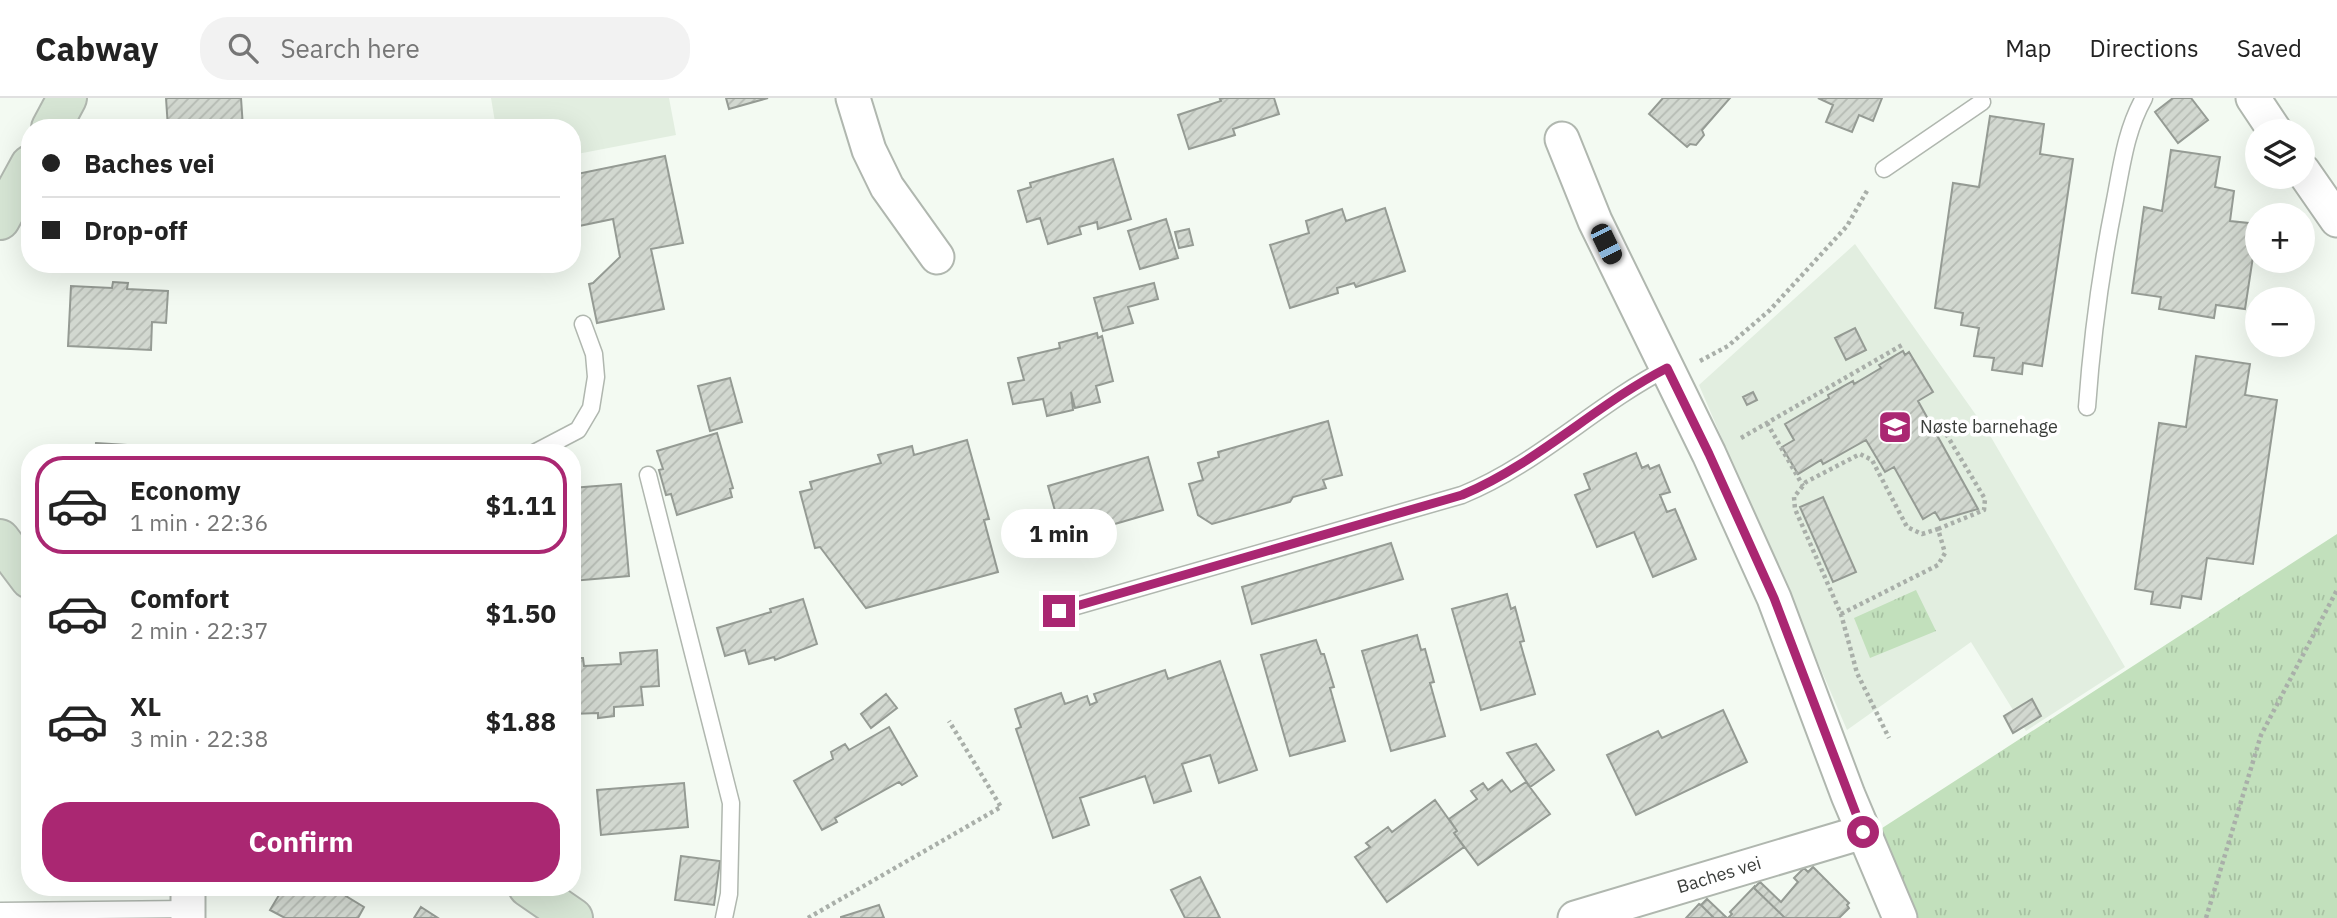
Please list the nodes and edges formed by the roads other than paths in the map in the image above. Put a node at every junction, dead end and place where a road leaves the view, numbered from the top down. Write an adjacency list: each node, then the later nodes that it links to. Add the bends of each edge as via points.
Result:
1 (67, 98): 6 (main road)
2 (853, 98): 14 (street, via 869,150 887,187)
3 (2144, 98): 17 (lane, via 2128,131 2106,246 2092,333)
4 (2252, 98): 7 (street)
5 (1982, 99): 9 (lane)
6 (56, 119)
7 (2267, 119)
8 (1562, 139): 16 (street, via 1595,221)
9 (1884, 169)
10 (21, 182): 12 (main road)
11 (2315, 188): 13 (street)
12 (0, 220)
13 (2337, 220)
14 (937, 257)
15 (583, 324): 18 (lane, via 594,354 591,408 579,430)
16 (1669, 372): 22 (lane, via 1603,406 1520,467 1462,495); 23 (street, via 1774,598)
17 (2087, 407)
18 (552, 444)
19 (648, 475): 28 (lane, via 731,803 729,894)
20 (0, 539): 21 (main road)
21 (21, 567)
22 (1059, 611)
23 (1863, 832): 29 (street, Baches vei); 30 (street)
24 (540, 896): 27 (main road)
25 (188, 905): 26 (lane)
26 (0, 911)
27 (573, 918)
28 (724, 918)
29 (1575, 918)
30 (1900, 918)

